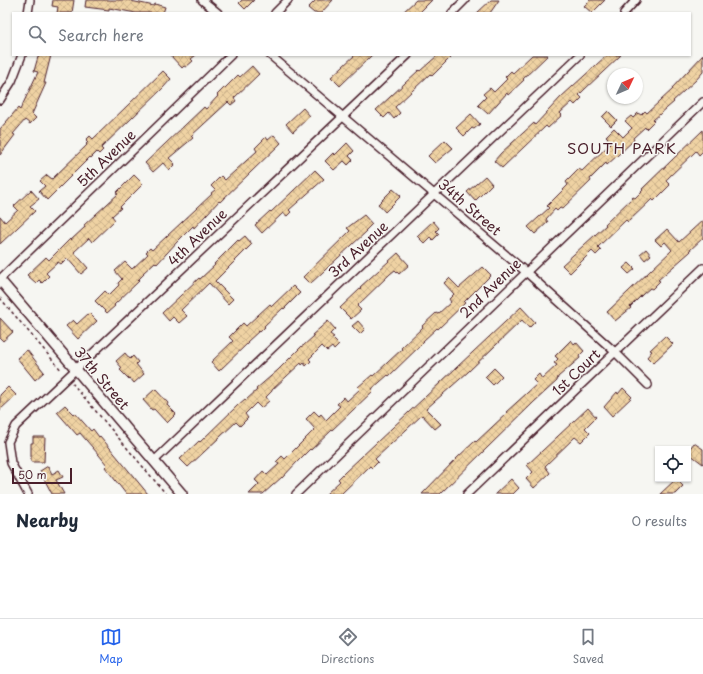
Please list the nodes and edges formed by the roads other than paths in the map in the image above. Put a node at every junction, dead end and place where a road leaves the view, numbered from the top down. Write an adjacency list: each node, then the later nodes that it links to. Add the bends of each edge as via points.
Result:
1 (30, 0): 6 (street)
2 (202, 0): 7 (street)
3 (288, 0): 8 (street)
4 (465, 0): 9 (street)
5 (636, 0): 10 (street)
6 (28, 12)
7 (217, 12)
8 (276, 12)
9 (453, 12)
10 (625, 12)
11 (22, 56): 16 (street, via 12,81)
12 (230, 56): 22 (street, 5th Avenue)
13 (271, 56): 18 (street, 34th Street)
14 (407, 56): 18 (street, 4th Avenue)
15 (579, 56): 19 (street, 3rd Avenue)
16 (0, 100)
17 (703, 102): 21 (street, 2nd Avenue)
18 (343, 116): 19 (street, 34th Street); 24 (street, 4th Avenue)
19 (435, 194): 21 (street, 34th Street); 26 (street, 3rd Avenue)
20 (703, 268): 23 (street, 1st Court)
21 (526, 272): 23 (street, 34th Street); 29 (street, 2nd Avenue)
22 (0, 280): 24 (street, 37th Street)
23 (615, 352): 25 (street, 34th Street); 30 (street, 1st Court)
24 (76, 370): 26 (street, 37th Street); 27 (street, 4th Avenue, via 16,426 8,442 11,463)
25 (648, 386)
26 (154, 461): 28 (street, 37th Street)
27 (28, 494)
28 (182, 494)
29 (296, 494)
30 (467, 494)

